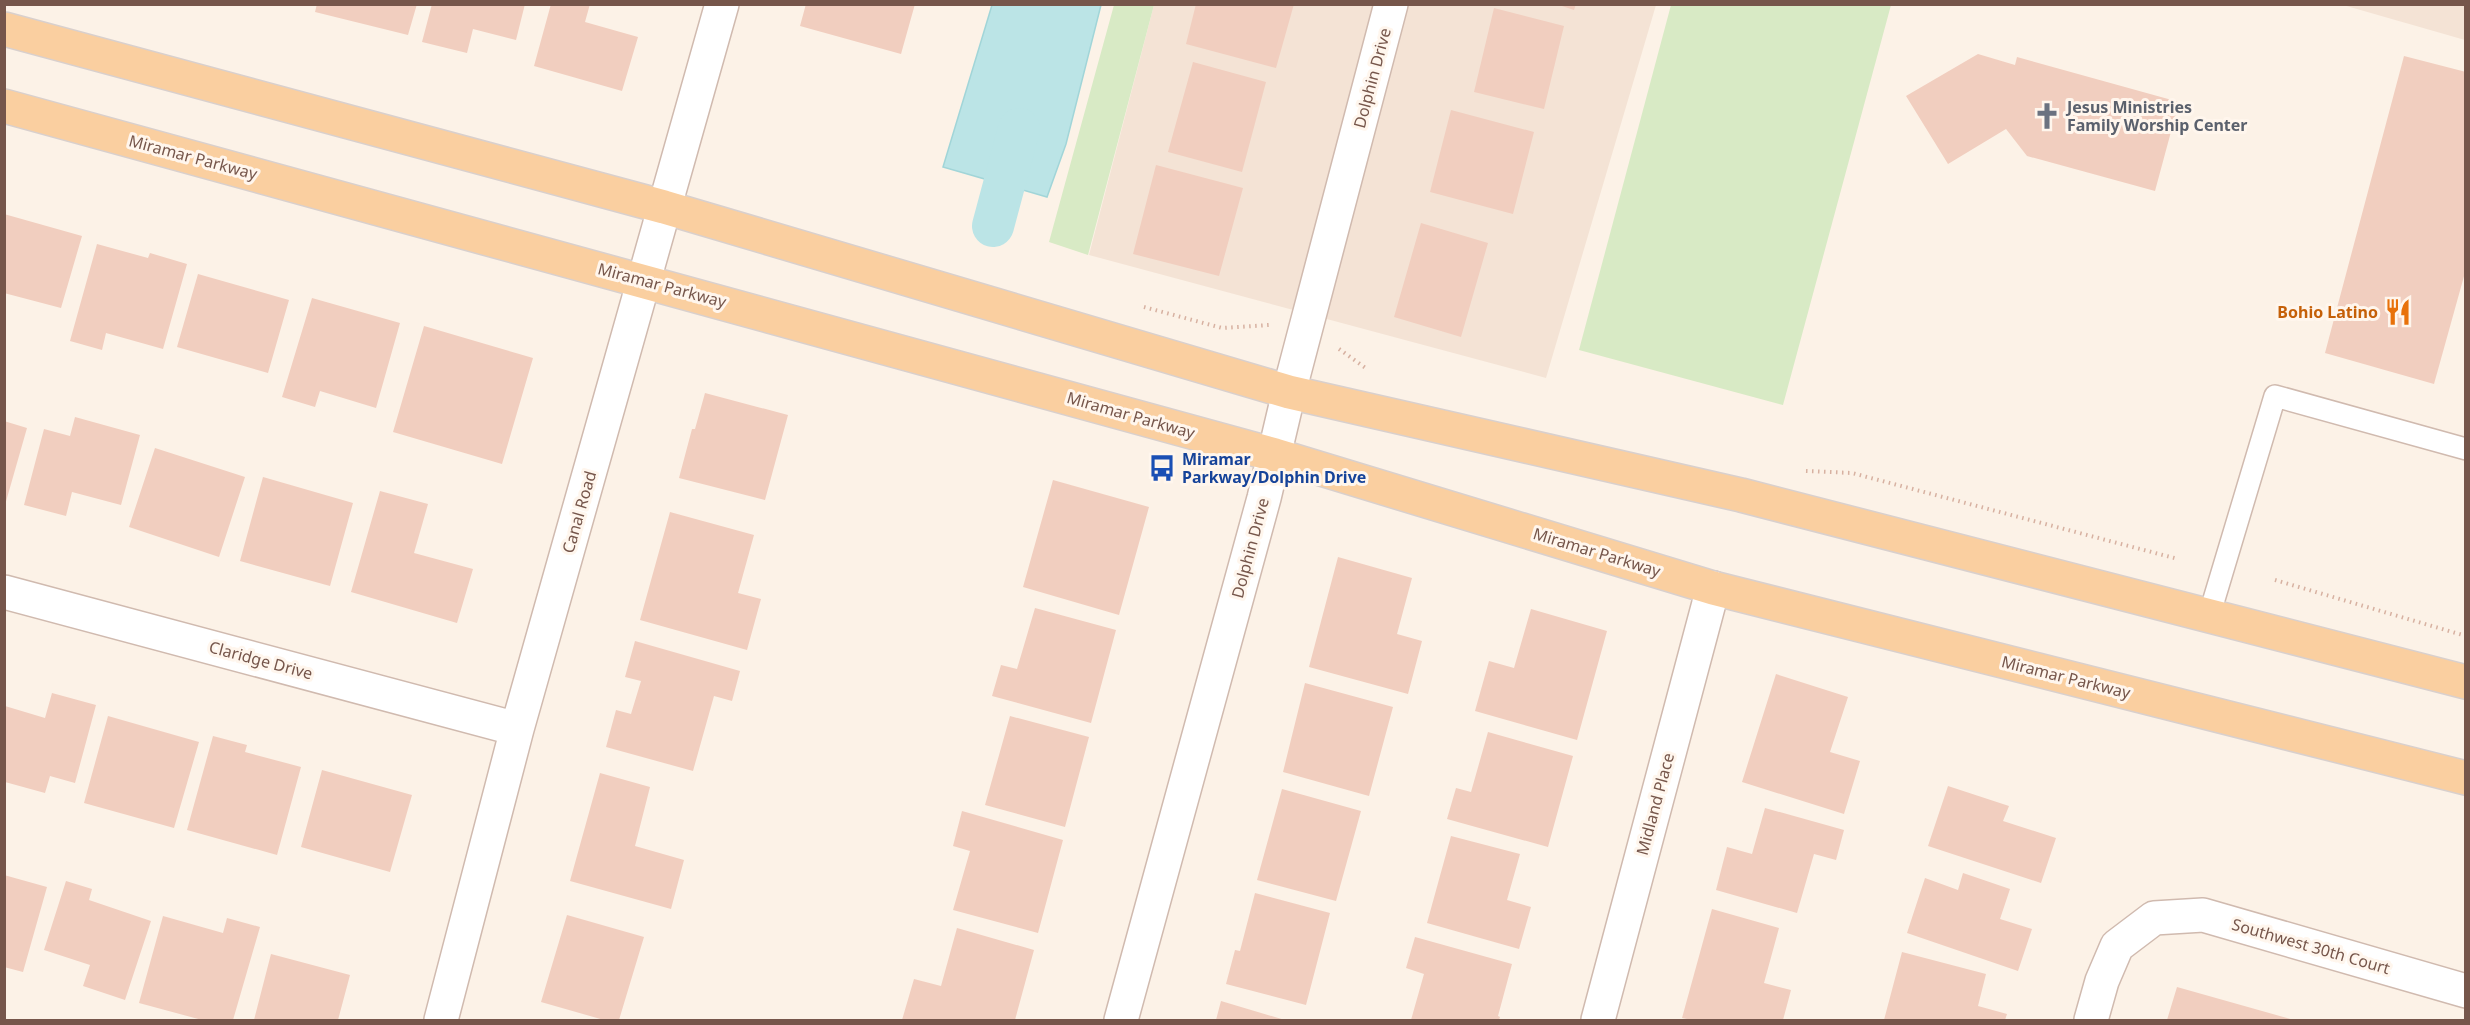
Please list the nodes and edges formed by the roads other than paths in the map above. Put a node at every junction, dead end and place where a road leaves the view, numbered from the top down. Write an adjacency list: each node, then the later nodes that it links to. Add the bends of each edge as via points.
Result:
1 (722, 4): 5 (street, Canal Road)
2 (1391, 4): 7 (street, Dolphin Drive)
3 (4, 29): 5 (main road)
4 (4, 106): 6 (main road, Miramar Parkway)
5 (664, 207): 6 (street, Canal Road); 7 (main road)
6 (645, 280): 9 (main road, Miramar Parkway); 14 (street, Canal Road)
7 (1289, 392): 9 (street, Dolphin Drive); 12 (main road, via 1741,495)
8 (2466, 449): 12 (lane, via 2275,396)
9 (1275, 455): 10 (main road, Miramar Parkway); 18 (street, Dolphin Drive)
10 (1713, 588): 15 (main road, Miramar Parkway); 19 (street, Midland Place)
11 (4, 592): 14 (street, Claridge Drive)
12 (2209, 616): 13 (main road)
13 (2466, 682)
14 (517, 729): 17 (street, Canal Road)
15 (2466, 778)
16 (2466, 991): 20 (street, Southwest 30th Court, via 2203,915 2154,918 2117,946)
17 (441, 1020)
18 (1121, 1020)
19 (1598, 1020)
20 (2091, 1020)

